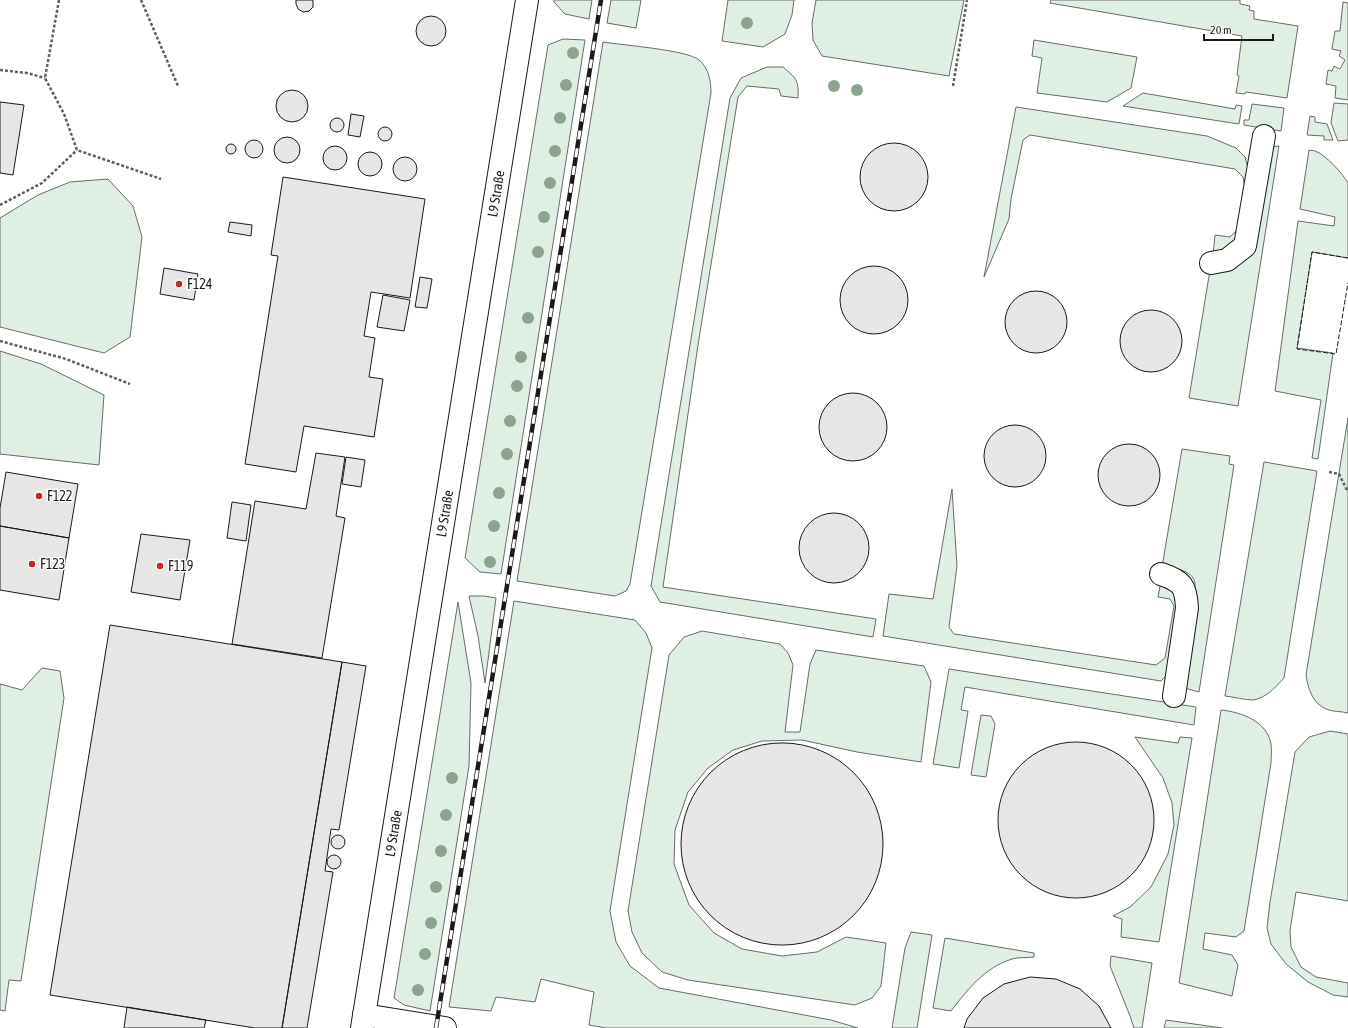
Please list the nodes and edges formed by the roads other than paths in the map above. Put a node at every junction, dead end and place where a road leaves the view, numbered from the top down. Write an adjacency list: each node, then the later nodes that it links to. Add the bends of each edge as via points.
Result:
1 (527, 0): 6 (lane, L9 Straße)
2 (1264, 136): 3 (lane, via 1244,246 1228,260)
3 (1211, 263)
4 (1161, 574): 5 (lane, via 1182,584 1187,594 1188,608)
5 (1174, 696)
6 (364, 1022): 7 (lane)
7 (445, 1028)

